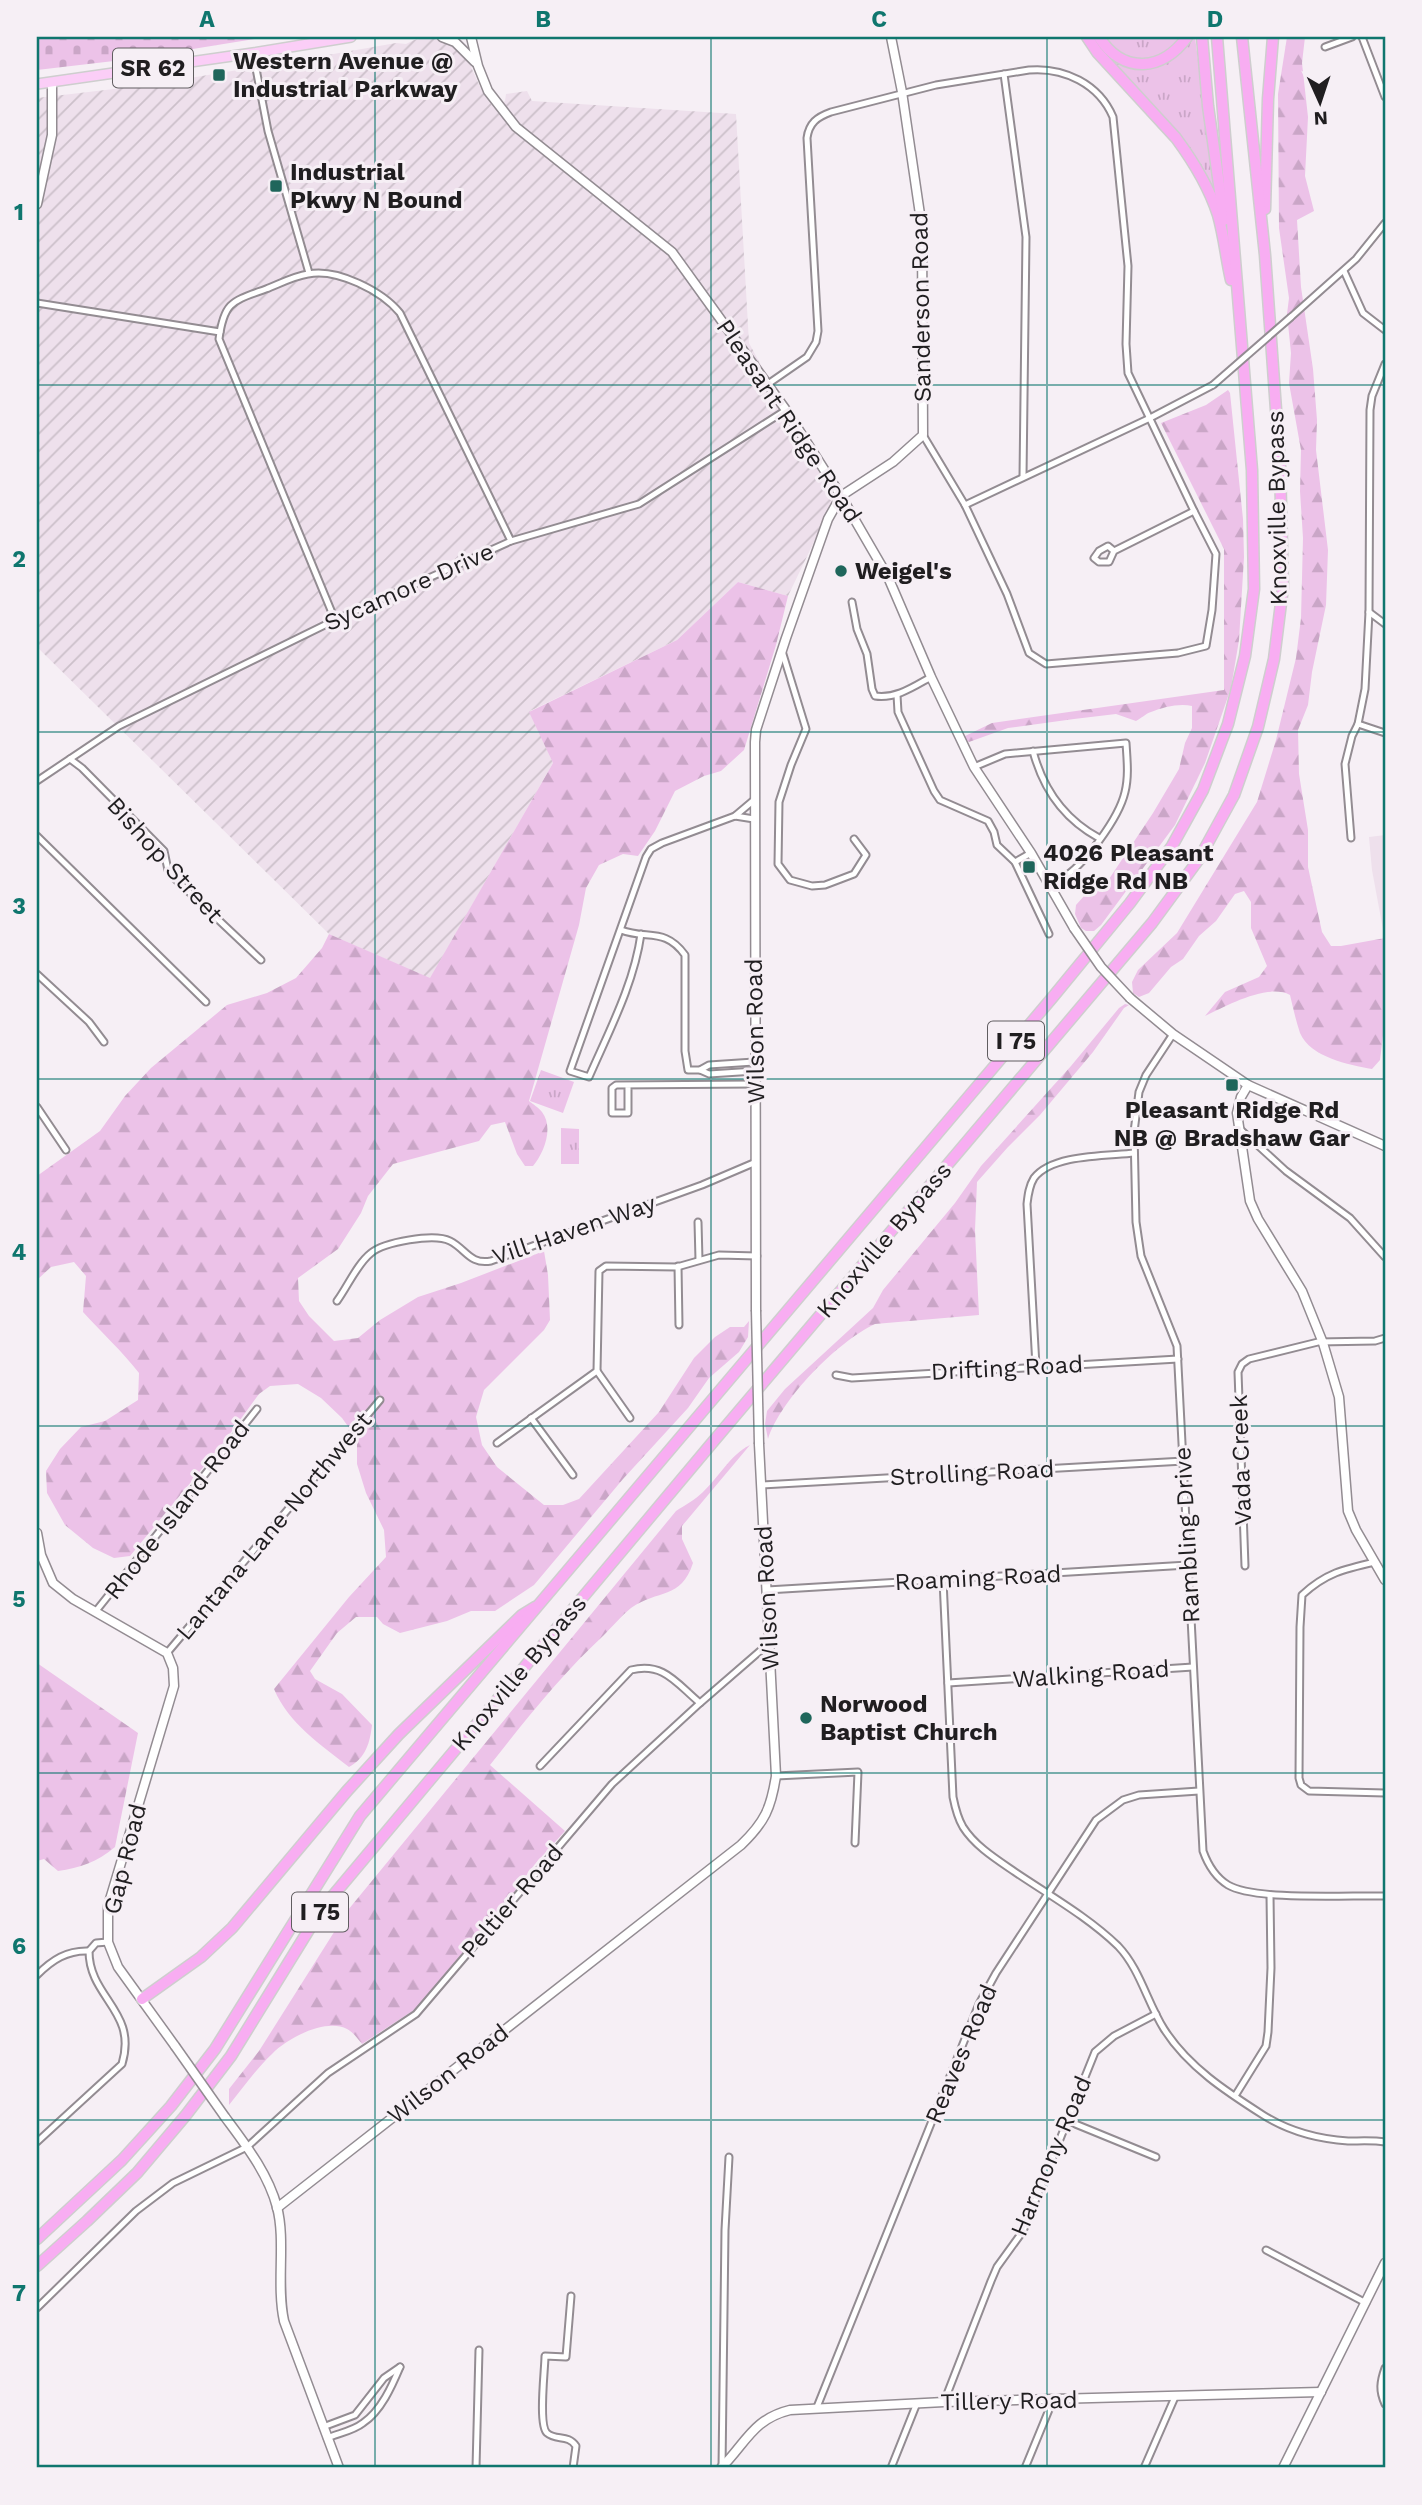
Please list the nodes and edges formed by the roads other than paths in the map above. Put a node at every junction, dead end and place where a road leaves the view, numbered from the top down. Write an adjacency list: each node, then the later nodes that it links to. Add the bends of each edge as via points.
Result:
1 (351, 37): 15 (main road, SR 62)
2 (442, 37): 16 (street, via 460,45)
3 (471, 37): 16 (street, Pleasant Ridge Road)
4 (891, 37): 20 (street, Sanderson Road)
5 (1087, 37): 24 (highway, via 1188,153 1218,214)
6 (1099, 37): 7 (highway, via 1114,55 1139,64 1170,56)
7 (1187, 37)
8 (1202, 37): 24 (highway)
9 (1217, 37): 29 (highway, Knoxville Bypass / I 75)
10 (1242, 37): 25 (highway, Knoxville Bypass / I 75)
11 (1273, 37): 25 (highway)
12 (1352, 37): 14 (street)
13 (1362, 37): 21 (street)
14 (1325, 47)
15 (253, 53): 18 (main road, SR 62); 27 (street, via 268,131)
16 (478, 66): 33 (street, Pleasant Ridge Road, via 488,91 516,127 672,252)
17 (1004, 74): 20 (street); 35 (street, via 1042,69 1067,73 1104,101 1113,117 1128,267 1127,360 1132,385); 37 (street, via 1026,237)
18 (52, 82): 19 (main road, SR 62); 22 (street, via 52,135)
19 (37, 84)
20 (902, 92): 33 (street, via 822,115 808,131 818,331 807,357); 36 (street, Sanderson Road, via 922,228)
21 (1385, 97)
22 (37, 204)
23 (1385, 223): 26 (street)
24 (1225, 247): 29 (highway)
25 (1265, 255): 143 (highway, Knoxville Bypass / I 75, via 1280,466 1283,587 1274,659 1258,727 1234,795 1199,859 1152,923 321,1910 231,2056 186,2115 137,2173)
26 (1344, 271): 30 (street, via 1363,313); 35 (street, bridge, via 1213,385)
27 (309, 273): 31 (street, via 234,301 222,317); 41 (street, via 365,286 400,313)
28 (37, 303): 31 (street)
29 (1240, 319): 112 (highway, Knoxville Bypass / I 75, via 1252,470 1254,589 1245,656 1228,724 1203,790 1172,846 1130,903)
30 (1385, 330)
31 (220, 332): 45 (street, via 219,339)
32 (1385, 364): 44 (street, via 1370,410)
33 (768, 384): 34 (street, Pleasant Ridge Road)
34 (786, 410): 38 (street, Pleasant Ridge Road); 41 (street, Sycamore Drive, via 639,504)
35 (1150, 418): 37 (street); 40 (street)
36 (923, 435): 38 (street, Sanderson Road); 39 (street)
37 (1023, 477): 39 (street)
38 (841, 496): 47 (street, Wilson Road, via 828,519); 48 (street, Pleasant Ridge Road, via 888,577)
39 (965, 505): 40 (street, via 1029,653 1046,664 1178,653 1206,646 1216,554)
40 (1194, 511): 42 (street)
41 (511, 541): 45 (street, Sycamore Drive)
42 (1114, 551)
43 (852, 602): 49 (street, via 875,696)
44 (1369, 612): 46 (street); 50 (street, via 1365,689)
45 (335, 620): 53 (street, Sycamore Drive, via 119,726)
46 (1385, 624)
47 (782, 651): 56 (street, Wilson Road, via 756,730); 62 (street, via 806,729 779,802 778,864 790,880 812,886 832,883 855,874 864,862 866,855)
48 (931, 677): 49 (street); 54 (street, Pleasant Ridge Road)
49 (897, 695): 64 (street, via 905,733 940,800 988,821 997,845)
50 (1358, 724): 51 (street); 61 (street, via 1345,764)
51 (1385, 733)
52 (1033, 751): 54 (street, via 1005,754); 60 (street, via 1039,774 1061,808); 60 (street, via 1126,743 1125,794)
53 (70, 759): 55 (street, Sycamore Drive); 69 (street, Bishop Street, via 164,851 172,876)
54 (974, 767): 63 (street, Pleasant Ridge Road)
55 (37, 781)
56 (754, 800): 57 (street); 58 (street, Wilson Road)
57 (735, 816): 58 (street); 66 (street, via 651,849)
58 (754, 819): 74 (street, Wilson Road)
59 (37, 836): 71 (street)
60 (1099, 838): 65 (street, via 1080,864)
61 (1351, 838)
62 (854, 839)
63 (1031, 853): 64 (street); 72 (street, Pleasant Ridge Road, bridge, via 1101,967)
64 (1016, 862): 68 (street)
65 (1061, 879)
66 (621, 930): 67 (street); 67 (street, via 570,1071 589,1077 621,1003)
67 (641, 934): 74 (street, via 670,939 685,955 688,1070 709,1065)
68 (1048, 934)
69 (261, 960)
70 (37, 974): 73 (street)
71 (206, 1002)
72 (1172, 1034): 77 (street, Pleasant Ridge Road); 82 (street, Rambling Drive, via 1139,1093)
73 (104, 1042)
74 (755, 1066): 75 (street, Wilson Road)
75 (755, 1084): 76 (street); 83 (street, Wilson Road)
76 (628, 1085): 76 (street, via 612,1088 612,1113 628,1113)
77 (1248, 1085): 79 (street, via 1237,1113); 80 (street, Pleasant Ridge Road)
78 (37, 1107): 81 (street)
79 (1238, 1128): 86 (street, via 1350,1218); 92 (street, via 1250,1201 1302,1291)
80 (1385, 1146)
81 (66, 1150)
82 (1134, 1153): 93 (street, Rambling Drive, via 1138,1242); 94 (street, via 1056,1162 1034,1179 1027,1204)
83 (757, 1162): 85 (street, Wilson Road); 89 (street, Vill Haven Way, via 491,1261 472,1260 438,1237 380,1247 368,1256)
84 (698, 1222): 87 (street)
85 (757, 1256): 87 (street, via 719,1255); 104 (street, Wilson Road, bridge)
86 (1385, 1257)
87 (699, 1260): 88 (street)
88 (678, 1266): 90 (street); 95 (street, via 607,1266 598,1271)
89 (337, 1301)
90 (678, 1325)
91 (1385, 1338): 92 (street)
92 (1322, 1343): 107 (street, Vada Creek, via 1249,1359 1238,1372); 108 (street, via 1339,1397 1348,1510)
93 (1178, 1359): 94 (street, Drifting Road); 102 (street, Rambling Drive)
94 (1036, 1366): 96 (street, Drifting Road, via 852,1378)
95 (597, 1371): 99 (street); 100 (street)
96 (836, 1375)
97 (380, 1400): 115 (street, Lantana Lane Northwest)
98 (257, 1409): 113 (street, Rhode Island Road)
99 (531, 1418): 101 (street); 103 (street)
100 (630, 1418)
101 (497, 1443)
102 (1184, 1461): 104 (street, Strolling Road); 106 (street, Rambling Drive)
103 (573, 1475)
104 (761, 1485): 111 (street, Wilson Road)
105 (37, 1533): 113 (street, via 53,1583)
106 (1188, 1565): 109 (street, Roaming Road); 116 (street, Rambling Drive)
107 (1245, 1566)
108 (1380, 1567): 110 (street); 122 (street, via 1336,1571 1302,1595 1301,1785 1317,1792)
109 (943, 1580): 111 (street, Roaming Road); 117 (street)
110 (1385, 1580)
111 (767, 1590): 114 (street, Wilson Road)
112 (547, 1598): 130 (highway, via 522,1615 399,1734 232,1928 201,1957); 140 (highway, Knoxville Bypass / I 75, via 360,1816 215,2049 171,2106 122,2160)
113 (96, 1611): 115 (street)
114 (768, 1644): 118 (street, Peltier Road); 120 (street, Wilson Road)
115 (167, 1653): 127 (street, Gap Road, via 174,1686 108,1906)
116 (1193, 1667): 117 (street, Walking Road); 121 (street, Rambling Drive)
117 (948, 1684): 124 (street, via 952,1782 959,1819 984,1850)
118 (700, 1703): 119 (street, via 660,1669 645,1666 631,1670); 136 (street, Peltier Road, via 612,1784 416,2014 328,2073)
119 (540, 1766)
120 (776, 1776): 123 (street, via 858,1772); 139 (street, Wilson Road, via 772,1803 760,1826 741,1845)
121 (1199, 1791): 124 (street, Reaves Road, via 1139,1795 1110,1809 1096,1820); 125 (street, Rambling Drive, via 1203,1851 1211,1869 1236,1889)
122 (1385, 1793)
123 (855, 1843)
124 (1048, 1895): 131 (street, via 1120,1949); 155 (street, Reaves Road, via 979,2004)
125 (1270, 1895): 126 (street, Rambling Drive); 132 (street, via 1266,2046)
126 (1385, 1896)
127 (108, 1942): 128 (street, via 96,1943); 130 (street, Gap Road, via 118,1968)
128 (89, 1951): 129 (street, via 62,1955); 134 (street, via 93,1976 126,2032 127,2049 122,2064)
129 (37, 1975)
130 (142, 1999): 136 (street, Gap Road, bridge)
131 (1156, 2014): 132 (street, via 1194,2065); 133 (street, Harmony Road, via 1114,2036 1095,2052)
132 (1235, 2096): 135 (street, via 1306,2136)
133 (1068, 2122): 138 (street); 152 (street, Harmony Road, via 1023,2231 991,2281)
134 (37, 2142)
135 (1385, 2142)
136 (247, 2147): 139 (street, Gap Road); 146 (street, Peltier Road, via 154,2197)
137 (729, 2157): 161 (street)
138 (1156, 2157)
139 (277, 2208): 156 (street, via 282,2313)
140 (37, 2239)
141 (1266, 2250): 145 (street)
142 (1385, 2263): 145 (street)
143 (37, 2266)
144 (571, 2296): 160 (street, via 566,2357 545,2356 542,2420 548,2435 568,2438 576,2446)
145 (1366, 2303): 149 (street)
146 (37, 2308)
147 (479, 2350): 159 (street)
148 (1385, 2368): 154 (street, via 1380,2393)
149 (1321, 2392): 150 (street, Tillery Road); 165 (street)
150 (1175, 2397): 151 (street, Tillery Road); 164 (street)
151 (1053, 2400): 152 (street, Tillery Road); 163 (street)
152 (944, 2402): 153 (street, Tillery Road)
153 (917, 2403): 155 (street, Tillery Road); 162 (street)
154 (1385, 2404)
155 (817, 2407): 161 (street, Tillery Road, via 764,2419)
156 (323, 2427): 157 (street); 157 (street, via 355,2415 384,2378 400,2367 391,2388 365,2422)
157 (327, 2438): 158 (street)
158 (339, 2468)
159 (475, 2468)
160 (573, 2468)
161 (721, 2468)
162 (891, 2468)
163 (1025, 2468)
164 (1144, 2468)
165 (1283, 2468)

